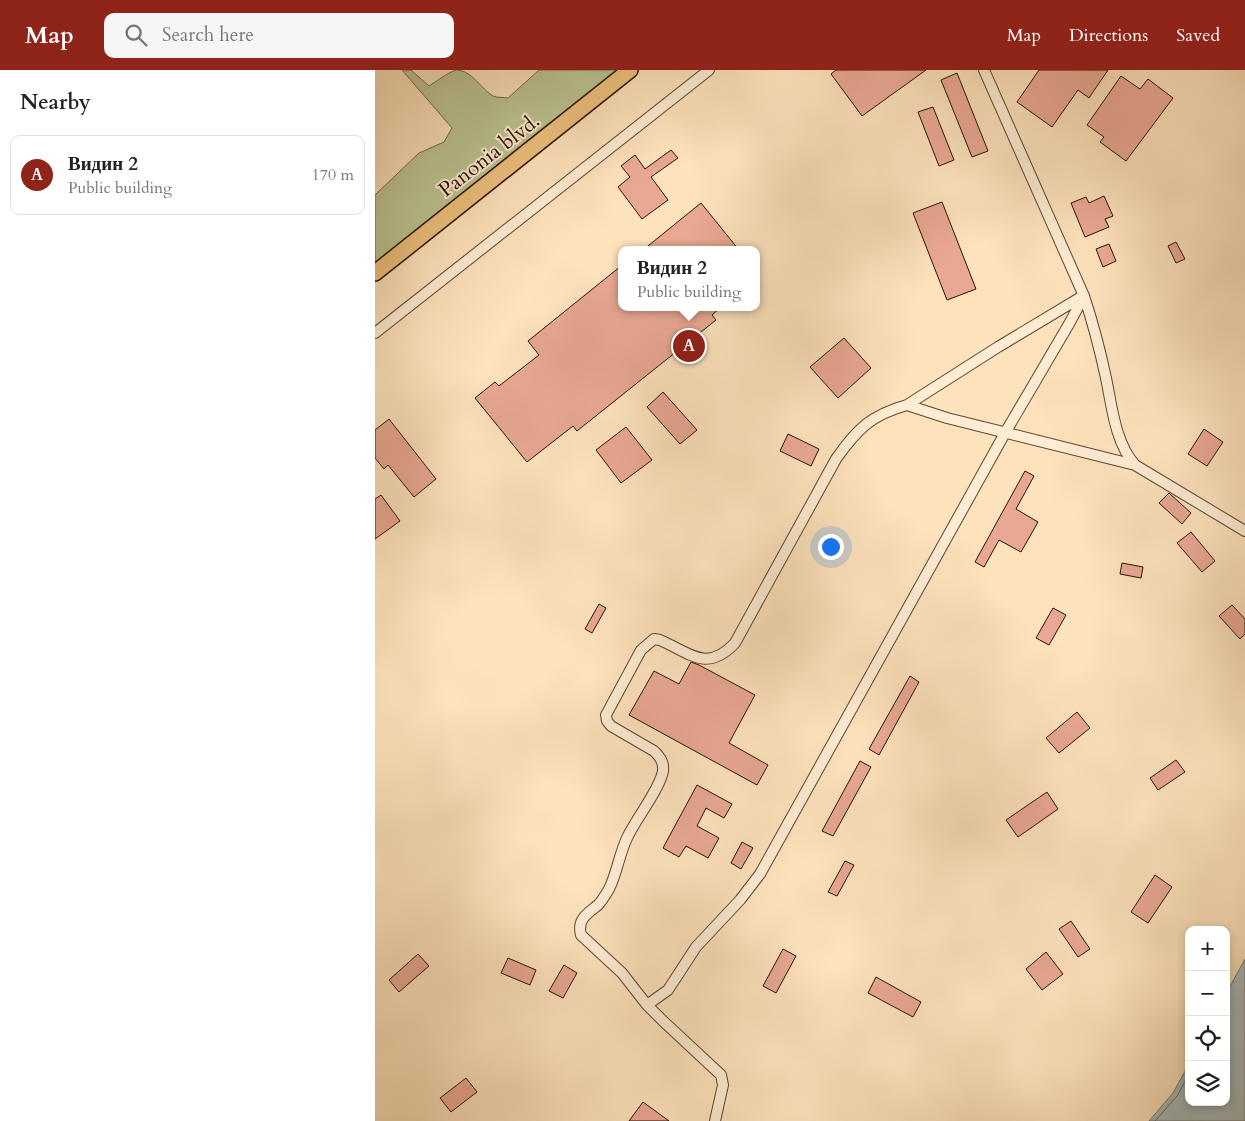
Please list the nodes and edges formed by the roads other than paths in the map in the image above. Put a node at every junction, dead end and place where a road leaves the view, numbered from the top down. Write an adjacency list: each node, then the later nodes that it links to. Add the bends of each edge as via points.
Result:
1 (630, 70): 4 (main road, Panonia blvd.)
2 (709, 70): 6 (street)
3 (983, 70): 5 (street)
4 (375, 273)
5 (1084, 296): 7 (street); 8 (street); 9 (street, via 1093,321 1119,438)
6 (375, 333)
7 (907, 405): 8 (street); 11 (street, via 886,411 851,437 727,651 702,660 654,639 641,650 608,708 607,721 611,726 660,756 662,773 627,838 608,889 600,903 586,914 579,929 585,941 622,973)
8 (1005, 433): 9 (street); 11 (street, via 760,874 696,947 668,990)
9 (1135, 465): 10 (street)
10 (1245, 531)
11 (647, 1005): 12 (street, via 721,1074 723,1085)
12 (715, 1121)

